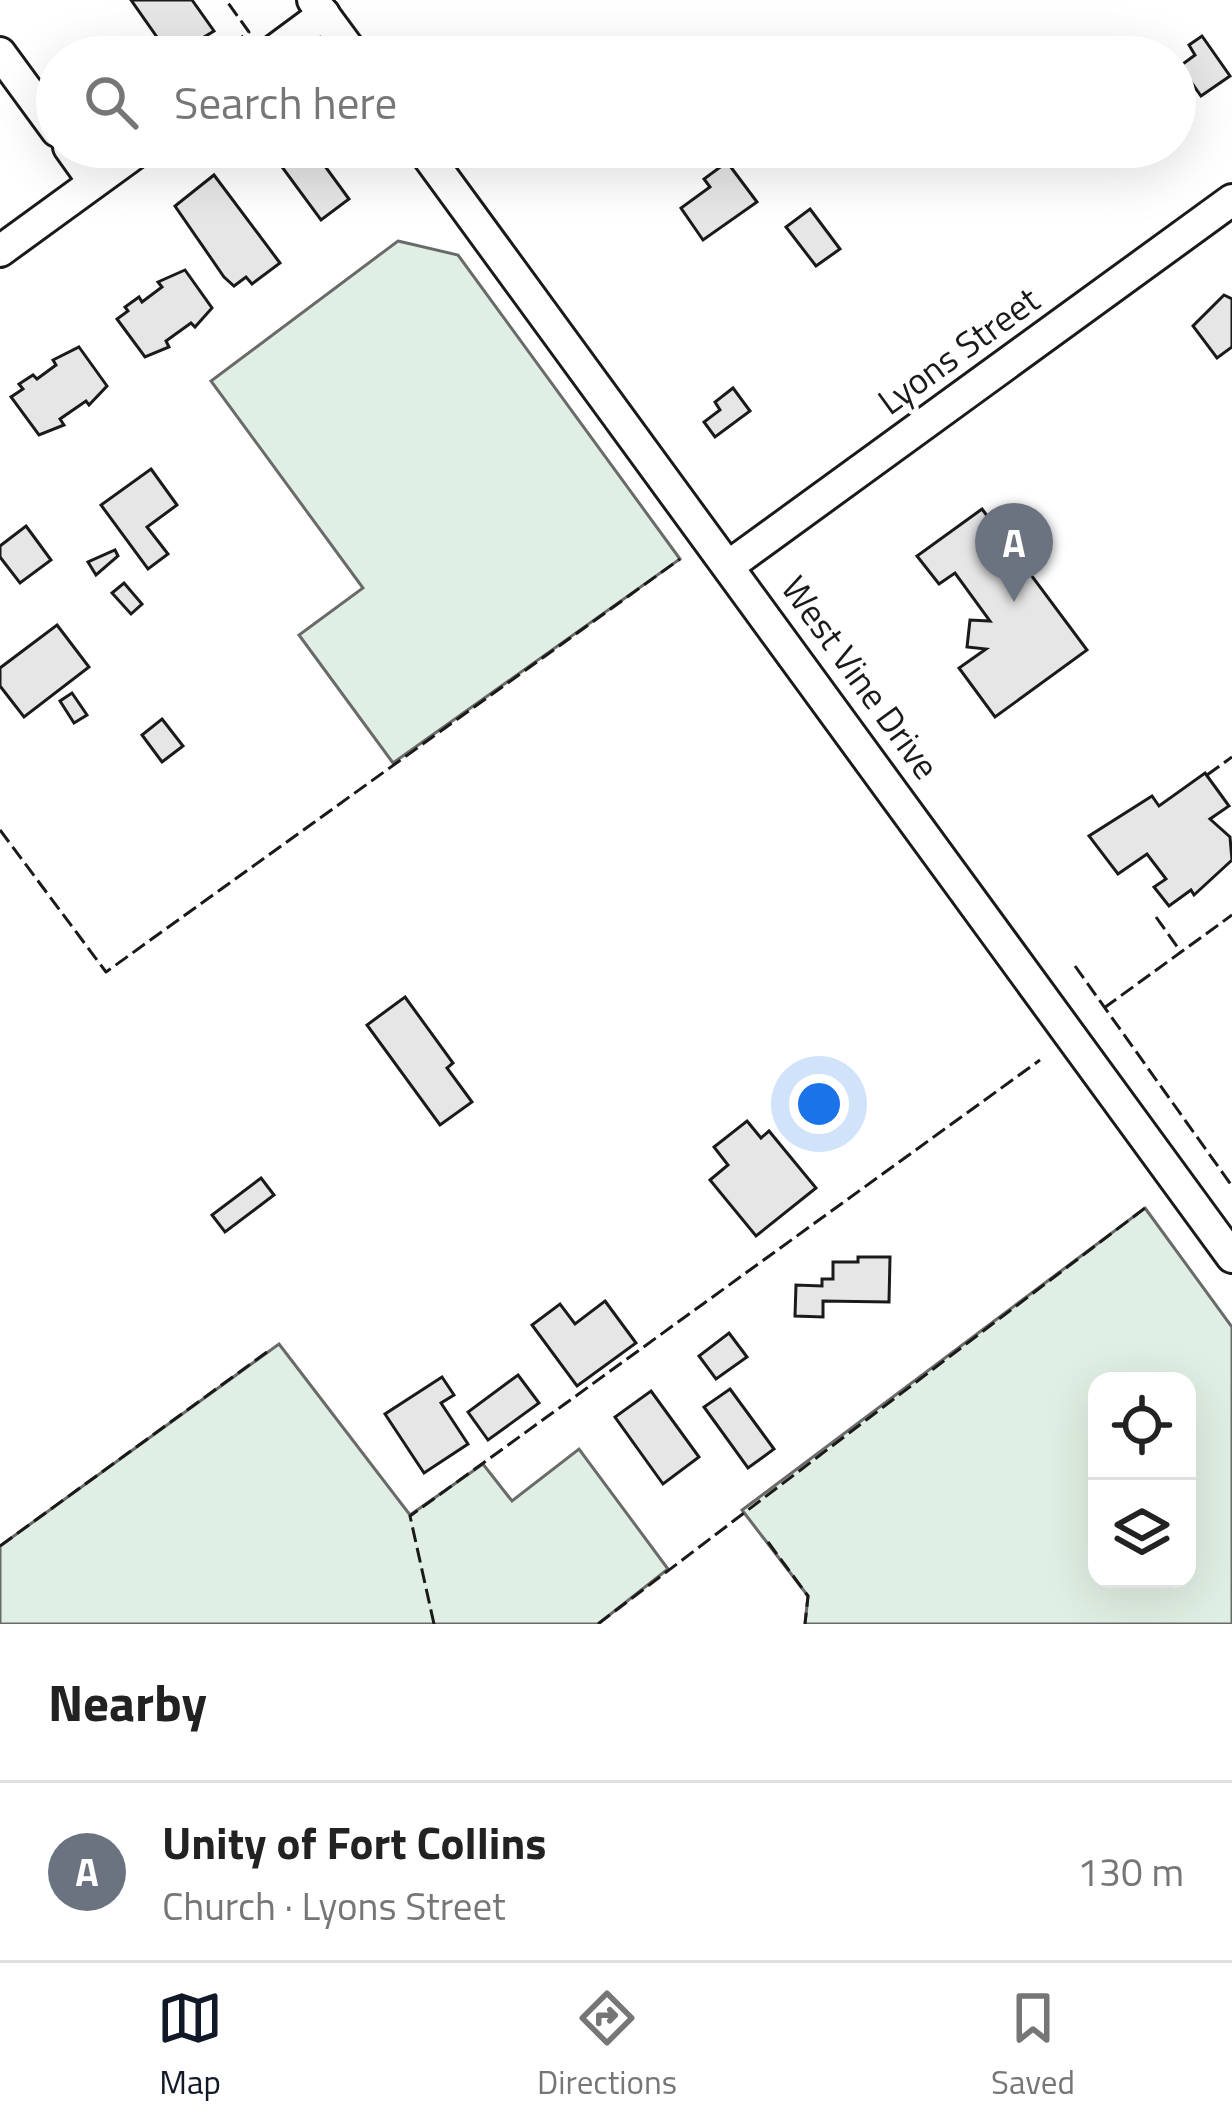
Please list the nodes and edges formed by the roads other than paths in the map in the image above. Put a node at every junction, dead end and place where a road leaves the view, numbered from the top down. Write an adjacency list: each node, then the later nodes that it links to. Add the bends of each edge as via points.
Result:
1 (318, 7): 2 (street); 3 (street)
2 (288, 36)
3 (339, 36)
4 (0, 53): 5 (street)
5 (36, 102)
6 (84, 168): 9 (street)
7 (114, 168): 9 (street)
8 (437, 168): 12 (street, West Vine Drive)
9 (94, 182): 11 (street)
10 (1232, 200): 12 (street, Lyons Street)
11 (0, 251)
12 (730, 565): 13 (street, West Vine Drive)
13 (1232, 1257)

